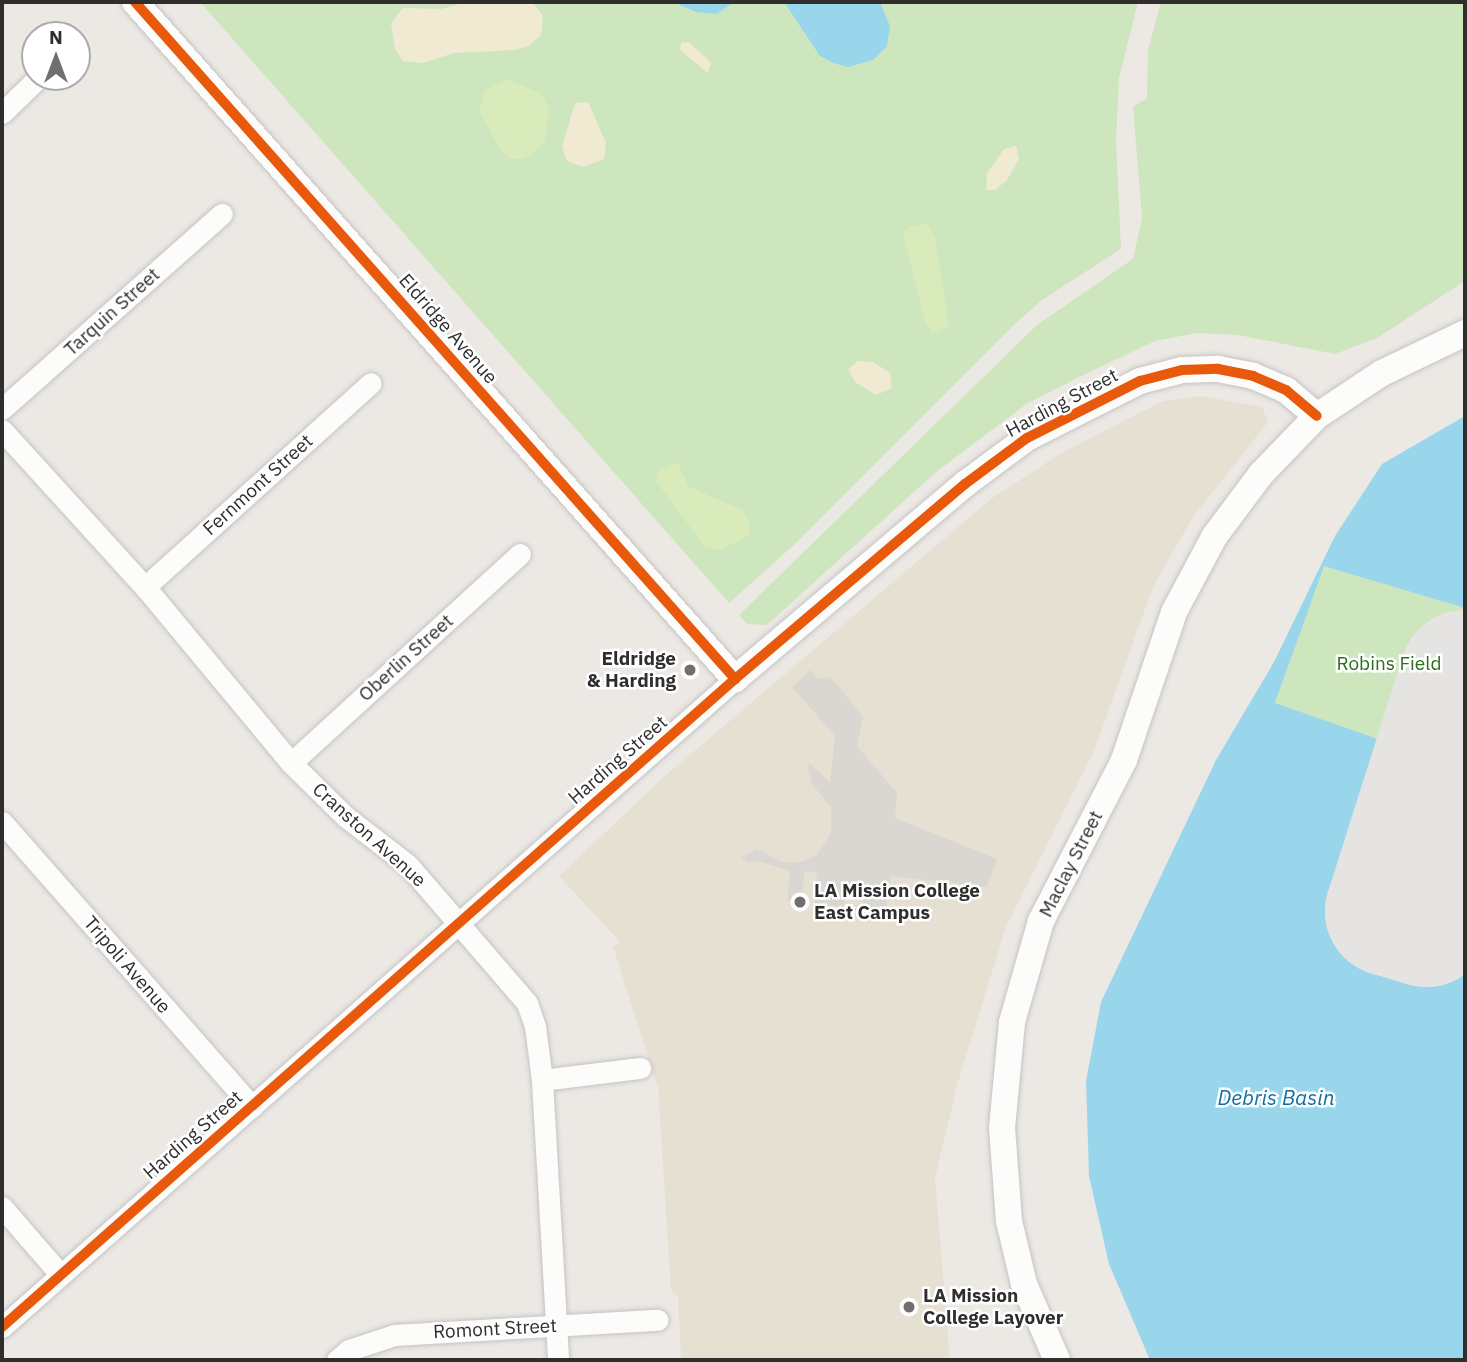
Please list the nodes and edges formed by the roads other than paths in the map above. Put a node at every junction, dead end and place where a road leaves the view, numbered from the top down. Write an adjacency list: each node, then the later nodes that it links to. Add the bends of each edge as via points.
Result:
1 (135, 2): 12 (street, Eldridge Avenue)
2 (25, 91): 3 (street)
3 (2, 113)
4 (222, 214): 7 (street, Tarquin Street)
5 (1465, 332): 8 (street, via 1382,373)
6 (371, 383): 11 (street, Fernmont Street)
7 (2, 409)
8 (1317, 416): 12 (street, Harding Street, via 1286,390 1219,369 1182,370 1140,381 1027,438); 26 (street, Maclay Street, via 1261,474 1214,537 1174,612 1124,760 1041,921 1012,1022 1002,1128 1009,1222 1024,1284)
9 (2, 430): 11 (street, Cranston Avenue)
10 (520, 554): 13 (street, Oberlin Street)
11 (145, 587): 13 (street, Cranston Avenue)
12 (735, 679): 15 (street, Harding Street)
13 (291, 763): 15 (street, Cranston Avenue, via 346,817 408,865)
14 (2, 822): 18 (street, Tripoli Avenue)
15 (460, 924): 17 (street, Cranston Avenue, via 527,1003 536,1026); 18 (street, Harding Street)
16 (640, 1068): 17 (street)
17 (542, 1080): 22 (street, Cranston Avenue)
18 (252, 1107): 20 (street, Harding Street)
19 (2, 1207): 20 (street)
20 (60, 1274): 23 (street, Harding Street)
21 (658, 1320): 22 (street, Romont Street)
22 (555, 1325): 24 (street, Romont Street, via 394,1335 349,1350); 25 (street, Cranston Avenue)
23 (2, 1327)
24 (337, 1360)
25 (558, 1360)
26 (1057, 1360)

